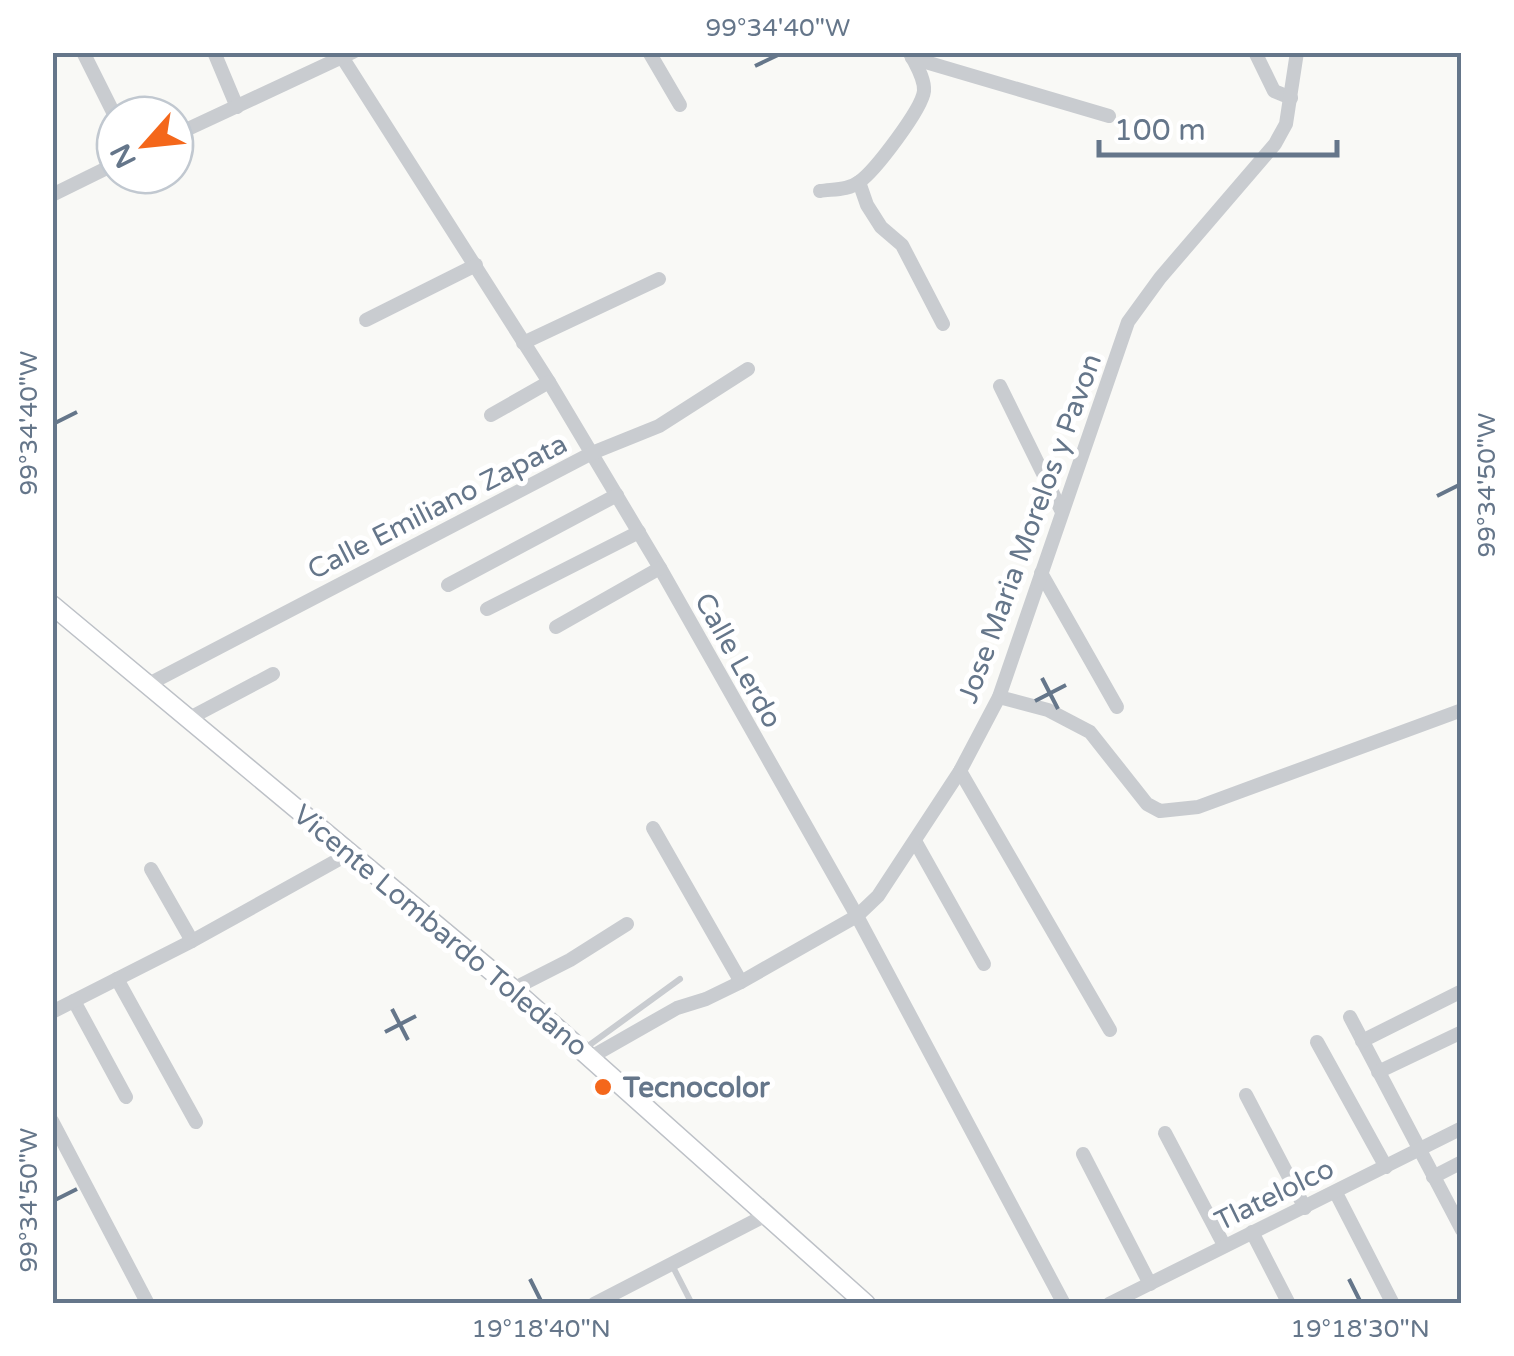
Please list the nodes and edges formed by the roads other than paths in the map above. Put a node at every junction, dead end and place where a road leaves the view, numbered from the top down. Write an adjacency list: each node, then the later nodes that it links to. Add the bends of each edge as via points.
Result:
1 (83, 52): 9 (street)
2 (214, 52): 12 (street)
3 (649, 52): 11 (street)
4 (1255, 52): 10 (street, via 1274,91)
5 (1297, 52): 10 (street, Jose Maria Morelos y Pavon)
6 (348, 55): 8 (street); 19 (street, Calle Lerdo)
7 (911, 55): 13 (street); 16 (street, via 924,84 921,101)
8 (324, 58): 12 (street)
9 (104, 95)
10 (1291, 98): 30 (street, Jose Maria Morelos y Pavon, via 1275,144 1128,322)
11 (680, 105)
12 (238, 107): 14 (street)
13 (1109, 116)
14 (195, 127)
15 (95, 174): 18 (street)
16 (859, 182): 17 (street); 22 (street)
17 (820, 190)
18 (52, 195)
19 (476, 265): 21 (street); 23 (street, Calle Lerdo)
20 (660, 279): 23 (street)
21 (366, 320)
22 (943, 324)
23 (523, 343): 25 (street, Calle Lerdo)
24 (748, 369): 28 (street, Calle Emiliano Zapata, via 660,426)
25 (549, 382): 27 (street); 28 (street, Calle Lerdo)
26 (1000, 386): 30 (street)
27 (491, 415)
28 (592, 453): 29 (street, Calle Lerdo); 39 (street, Calle Emiliano Zapata)
29 (617, 495): 31 (street, Calle Lerdo); 34 (street)
30 (1061, 510): 33 (street, Jose Maria Morelos y Pavon)
31 (638, 532): 32 (street, Calle Lerdo); 36 (street)
32 (660, 568): 37 (street); 49 (street, Calle Lerdo)
33 (1041, 574): 40 (street, Jose Maria Morelos y Pavon); 41 (street)
34 (448, 584)
35 (52, 605): 39 (main road, Vicente Lombardo Toledano)
36 (487, 609)
37 (556, 626)
38 (274, 674): 43 (street)
39 (147, 685): 43 (main road, Vicente Lombardo Toledano)
40 (998, 697): 42 (street, via 1048,710 1090,732 1147,804 1160,811 1198,807); 44 (street, Jose Maria Morelos y Pavon)
41 (1117, 707)
42 (1462, 710)
43 (188, 719): 47 (main road, Vicente Lombardo Toledano)
44 (960, 771): 46 (street, Jose Maria Morelos y Pavon); 61 (street)
45 (654, 828): 55 (street)
46 (914, 841): 49 (street, Jose Maria Morelos y Pavon); 52 (street)
47 (352, 852): 51 (street); 56 (main road, Vicente Lombardo Toledano)
48 (151, 869): 51 (street)
49 (858, 916): 55 (street, Jose Maria Morelos y Pavon); 90 (street, Calle Lerdo)
50 (627, 924): 56 (street)
51 (192, 941): 53 (street)
52 (984, 964)
53 (117, 979): 58 (street); 70 (street)
54 (680, 979): 65 (lane)
55 (740, 982): 65 (street, Jose Maria Morelos y Pavon)
56 (513, 989): 65 (main road, Vicente Lombardo Toledano)
57 (1462, 991): 63 (street)
58 (74, 1001): 59 (street); 68 (street)
59 (52, 1012)
60 (1350, 1017): 63 (street)
61 (1110, 1030)
62 (1462, 1032): 66 (street)
63 (1362, 1041): 66 (street)
64 (1318, 1042): 76 (street)
65 (587, 1053): 80 (main road, Vicente Lombardo Toledano)
66 (1378, 1072): 73 (street)
67 (1246, 1094): 79 (street)
68 (126, 1097)
69 (52, 1121): 87 (street)
70 (196, 1122)
71 (1462, 1128): 73 (street, Tlatelolco)
72 (1165, 1133): 83 (street)
73 (1419, 1149): 76 (street, Tlatelolco); 77 (street)
74 (1083, 1154): 85 (street)
75 (1462, 1162): 77 (street)
76 (1386, 1167): 78 (street, Tlatelolco)
77 (1433, 1176): 81 (street)
78 (1336, 1193): 79 (street, Tlatelolco); 93 (street)
79 (1305, 1208): 82 (street, Tlatelolco)
80 (766, 1215): 84 (street); 89 (main road, Vicente Lombardo Toledano)
81 (1462, 1230)
82 (1252, 1232): 83 (street, Tlatelolco); 92 (street)
83 (1224, 1245): 85 (street, Tlatelolco)
84 (671, 1264): 86 (street); 88 (lane)
85 (1150, 1284): 91 (street, Tlatelolco)
86 (599, 1302)
87 (148, 1304)
88 (692, 1304)
89 (866, 1304)
90 (1064, 1304)
91 (1108, 1304)
92 (1289, 1304)
93 (1394, 1304)

